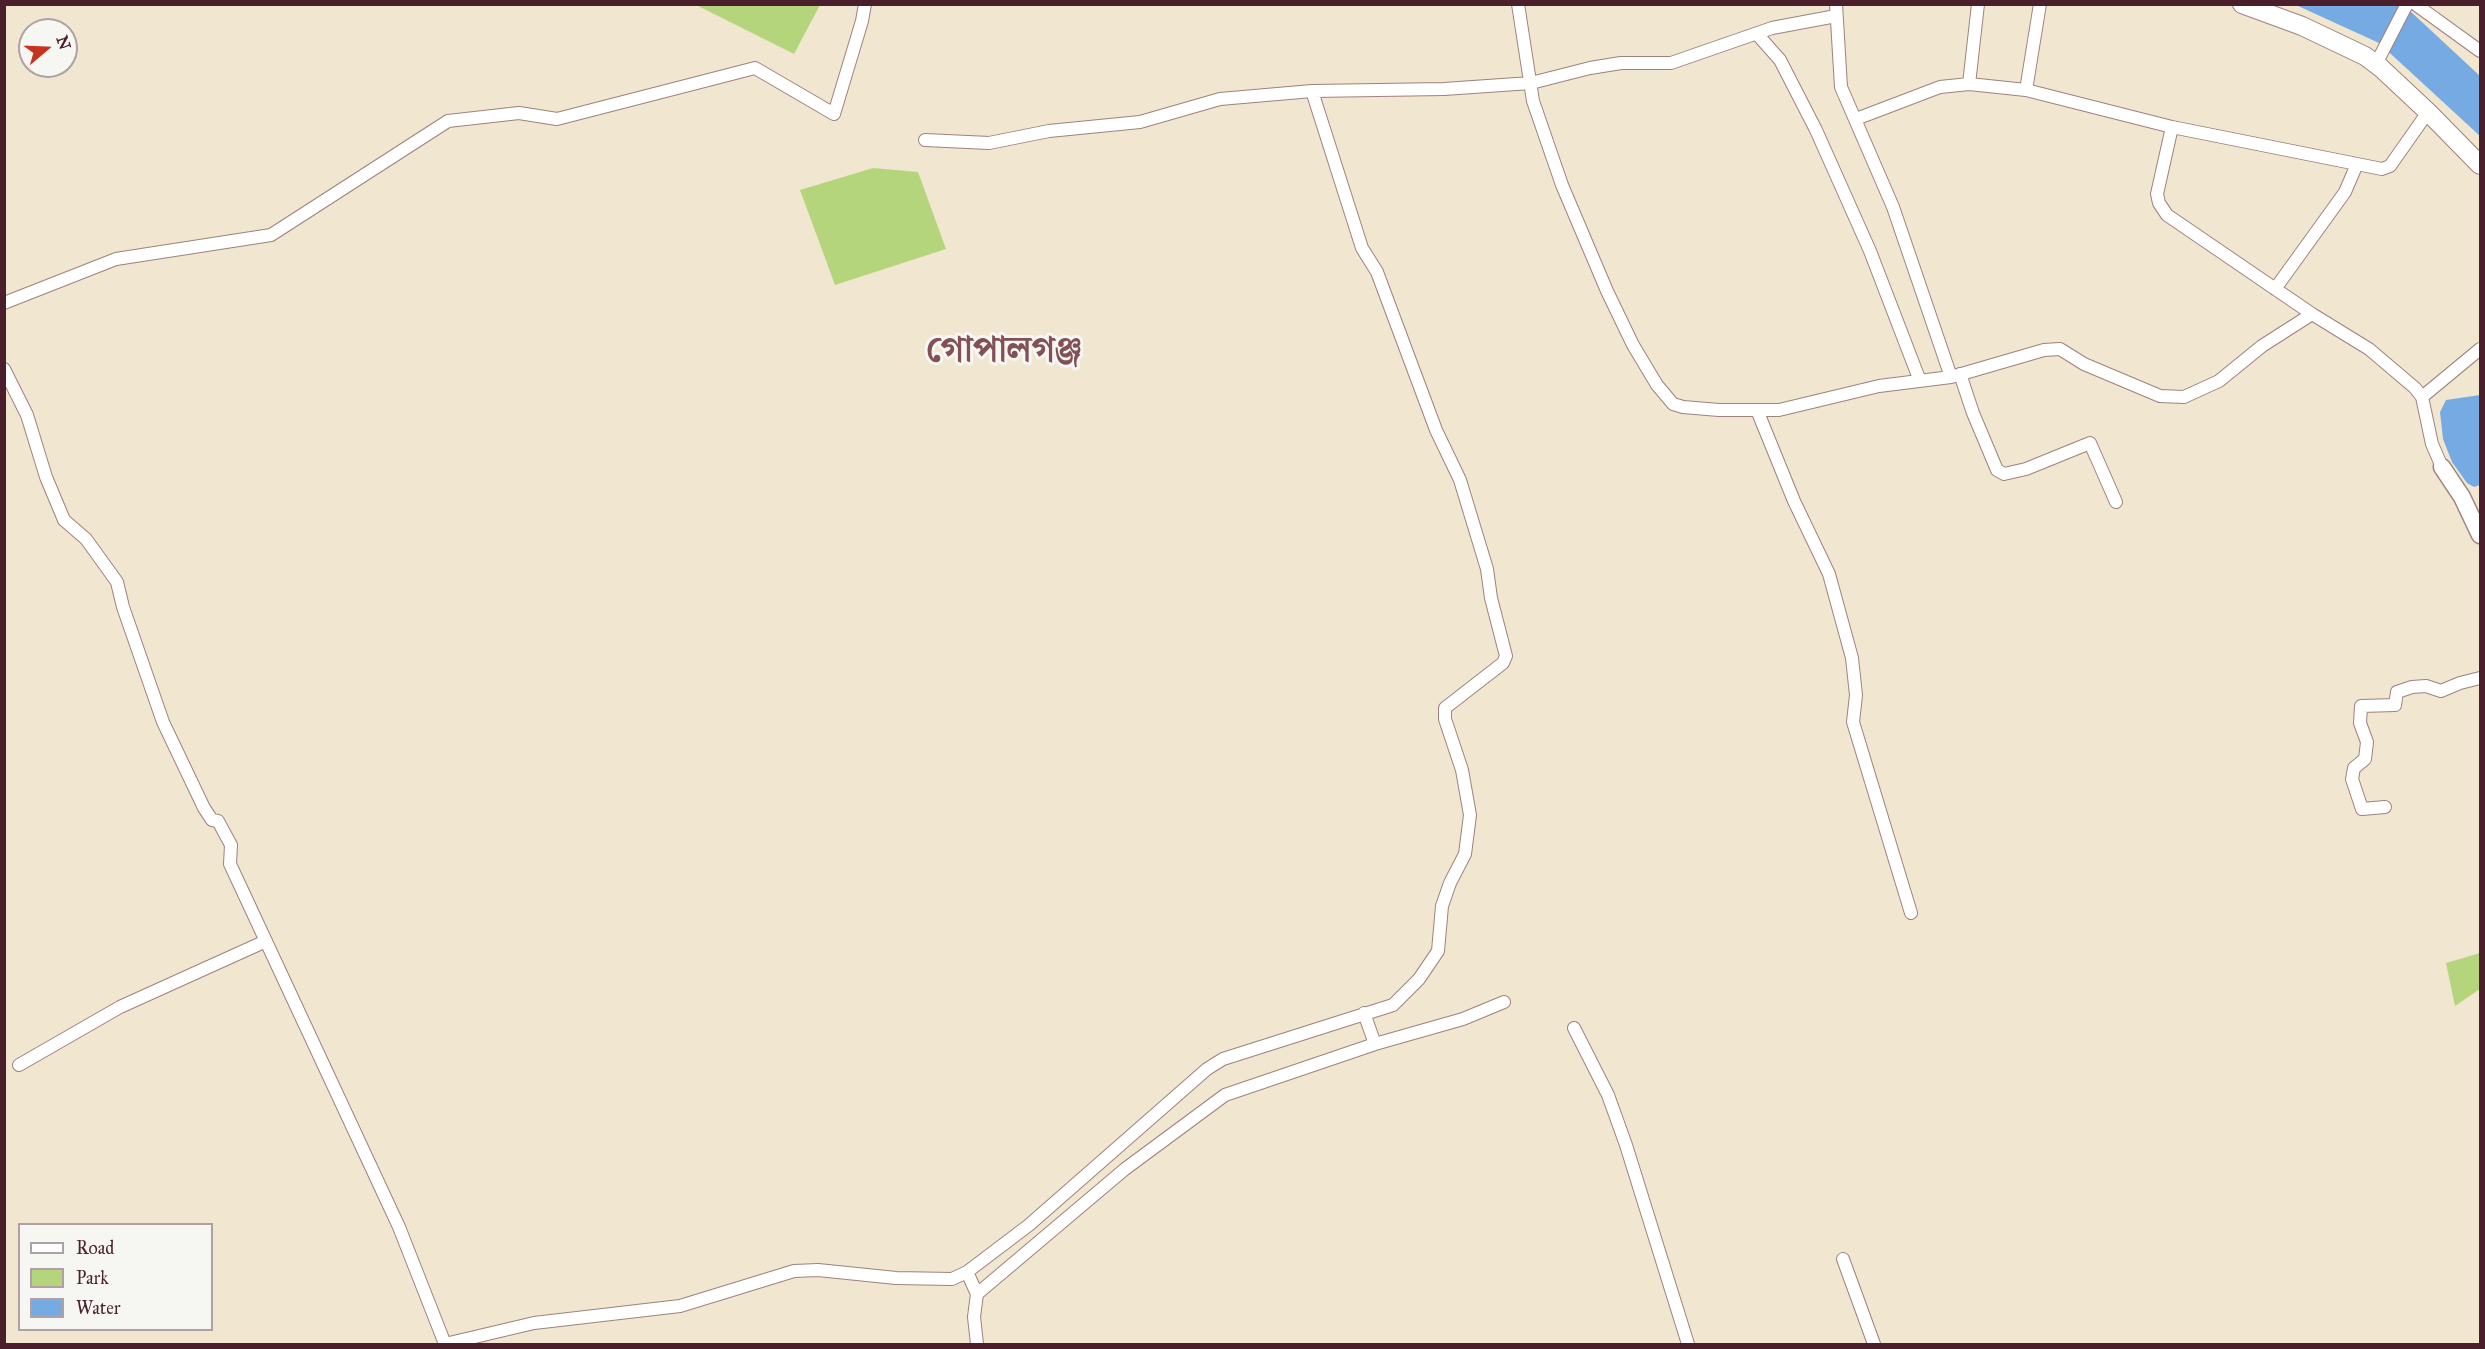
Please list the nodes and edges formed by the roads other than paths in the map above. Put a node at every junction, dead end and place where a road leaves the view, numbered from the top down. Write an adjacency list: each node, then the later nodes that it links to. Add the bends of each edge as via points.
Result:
1 (865, 4): 23 (street, via 834,114 754,68 557,119 519,113 448,121 271,235 116,259)
2 (1518, 4): 12 (street)
3 (1978, 4): 13 (street)
4 (2040, 4): 14 (street)
5 (2241, 4): 11 (main road)
6 (2415, 4): 10 (street)
7 (2407, 5): 11 (street)
8 (1836, 10): 9 (street); 17 (street, via 1841,87)
9 (1757, 34): 12 (street, via 1671,63 1621,63); 28 (street, via 1780,60 1816,130 1870,251)
10 (2481, 51)
11 (2378, 59): 16 (main road)
12 (1531, 83): 15 (street); 30 (street, via 1549,154 1574,216 1633,345 1657,385 1673,404 1683,407)
13 (1969, 84): 14 (street); 17 (street, via 1940,87)
14 (2026, 90): 18 (street)
15 (1312, 91): 19 (street, via 1220,99 1140,122 1049,131 989,143); 39 (street, via 1362,248 1377,272 1436,430 1460,480 1506,656 1503,663 1445,708 1470,815 1465,854 1442,906 1438,951 1419,979 1392,1005)
16 (2428, 112): 20 (street, via 2387,169); 21 (main road)
17 (1856, 119): 27 (street)
18 (2172, 127): 20 (street); 22 (street, via 2158,187 2159,203 2167,215)
19 (925, 140)
20 (2357, 164): 22 (street, via 2345,192)
21 (2481, 165)
22 (2275, 289): 24 (street)
23 (4, 303)
24 (2312, 314): 27 (street, via 2262,346 2219,381 2184,397 2160,396 2060,350 2044,350); 29 (street, via 2369,349)
25 (2481, 349): 29 (street)
26 (4, 369): 37 (street, via 27,415 64,520 86,539 117,582 163,722 204,808 212,820 218,821 231,845 230,864)
27 (1956, 376): 28 (street); 32 (street, via 1997,470 2004,474 2026,468 2090,443)
28 (1920, 381): 30 (street, via 1879,386 1779,410)
29 (2422, 397): 31 (street, via 2432,444)
30 (1757, 410): 36 (street, via 1829,574 1852,658 1856,695 1853,722)
31 (2442, 467): 33 (street)
32 (2116, 502)
33 (2481, 535)
34 (2481, 678): 35 (street, via 2441,691 2412,687 2397,692 2395,705 2361,706 2360,723 2367,742 2365,759 2354,768 2352,779 2362,810)
35 (2385, 807)
36 (1911, 913)
37 (266, 941): 42 (street, via 120,1007); 46 (street, via 399,1227)
38 (1504, 1002): 41 (street, via 1463,1019)
39 (1366, 1016): 41 (street); 44 (street, via 1223,1059 1207,1069)
40 (1575, 1028): 48 (street, via 1608,1095 1626,1145)
41 (1375, 1042): 45 (street, via 1225,1095 1125,1169)
42 (19, 1065)
43 (1843, 1259): 49 (street)
44 (968, 1274): 45 (street); 46 (street, via 952,1279 794,1271 680,1306 534,1323)
45 (976, 1293): 47 (street)
46 (445, 1344)
47 (977, 1344)
48 (1688, 1344)
49 (1874, 1344)

